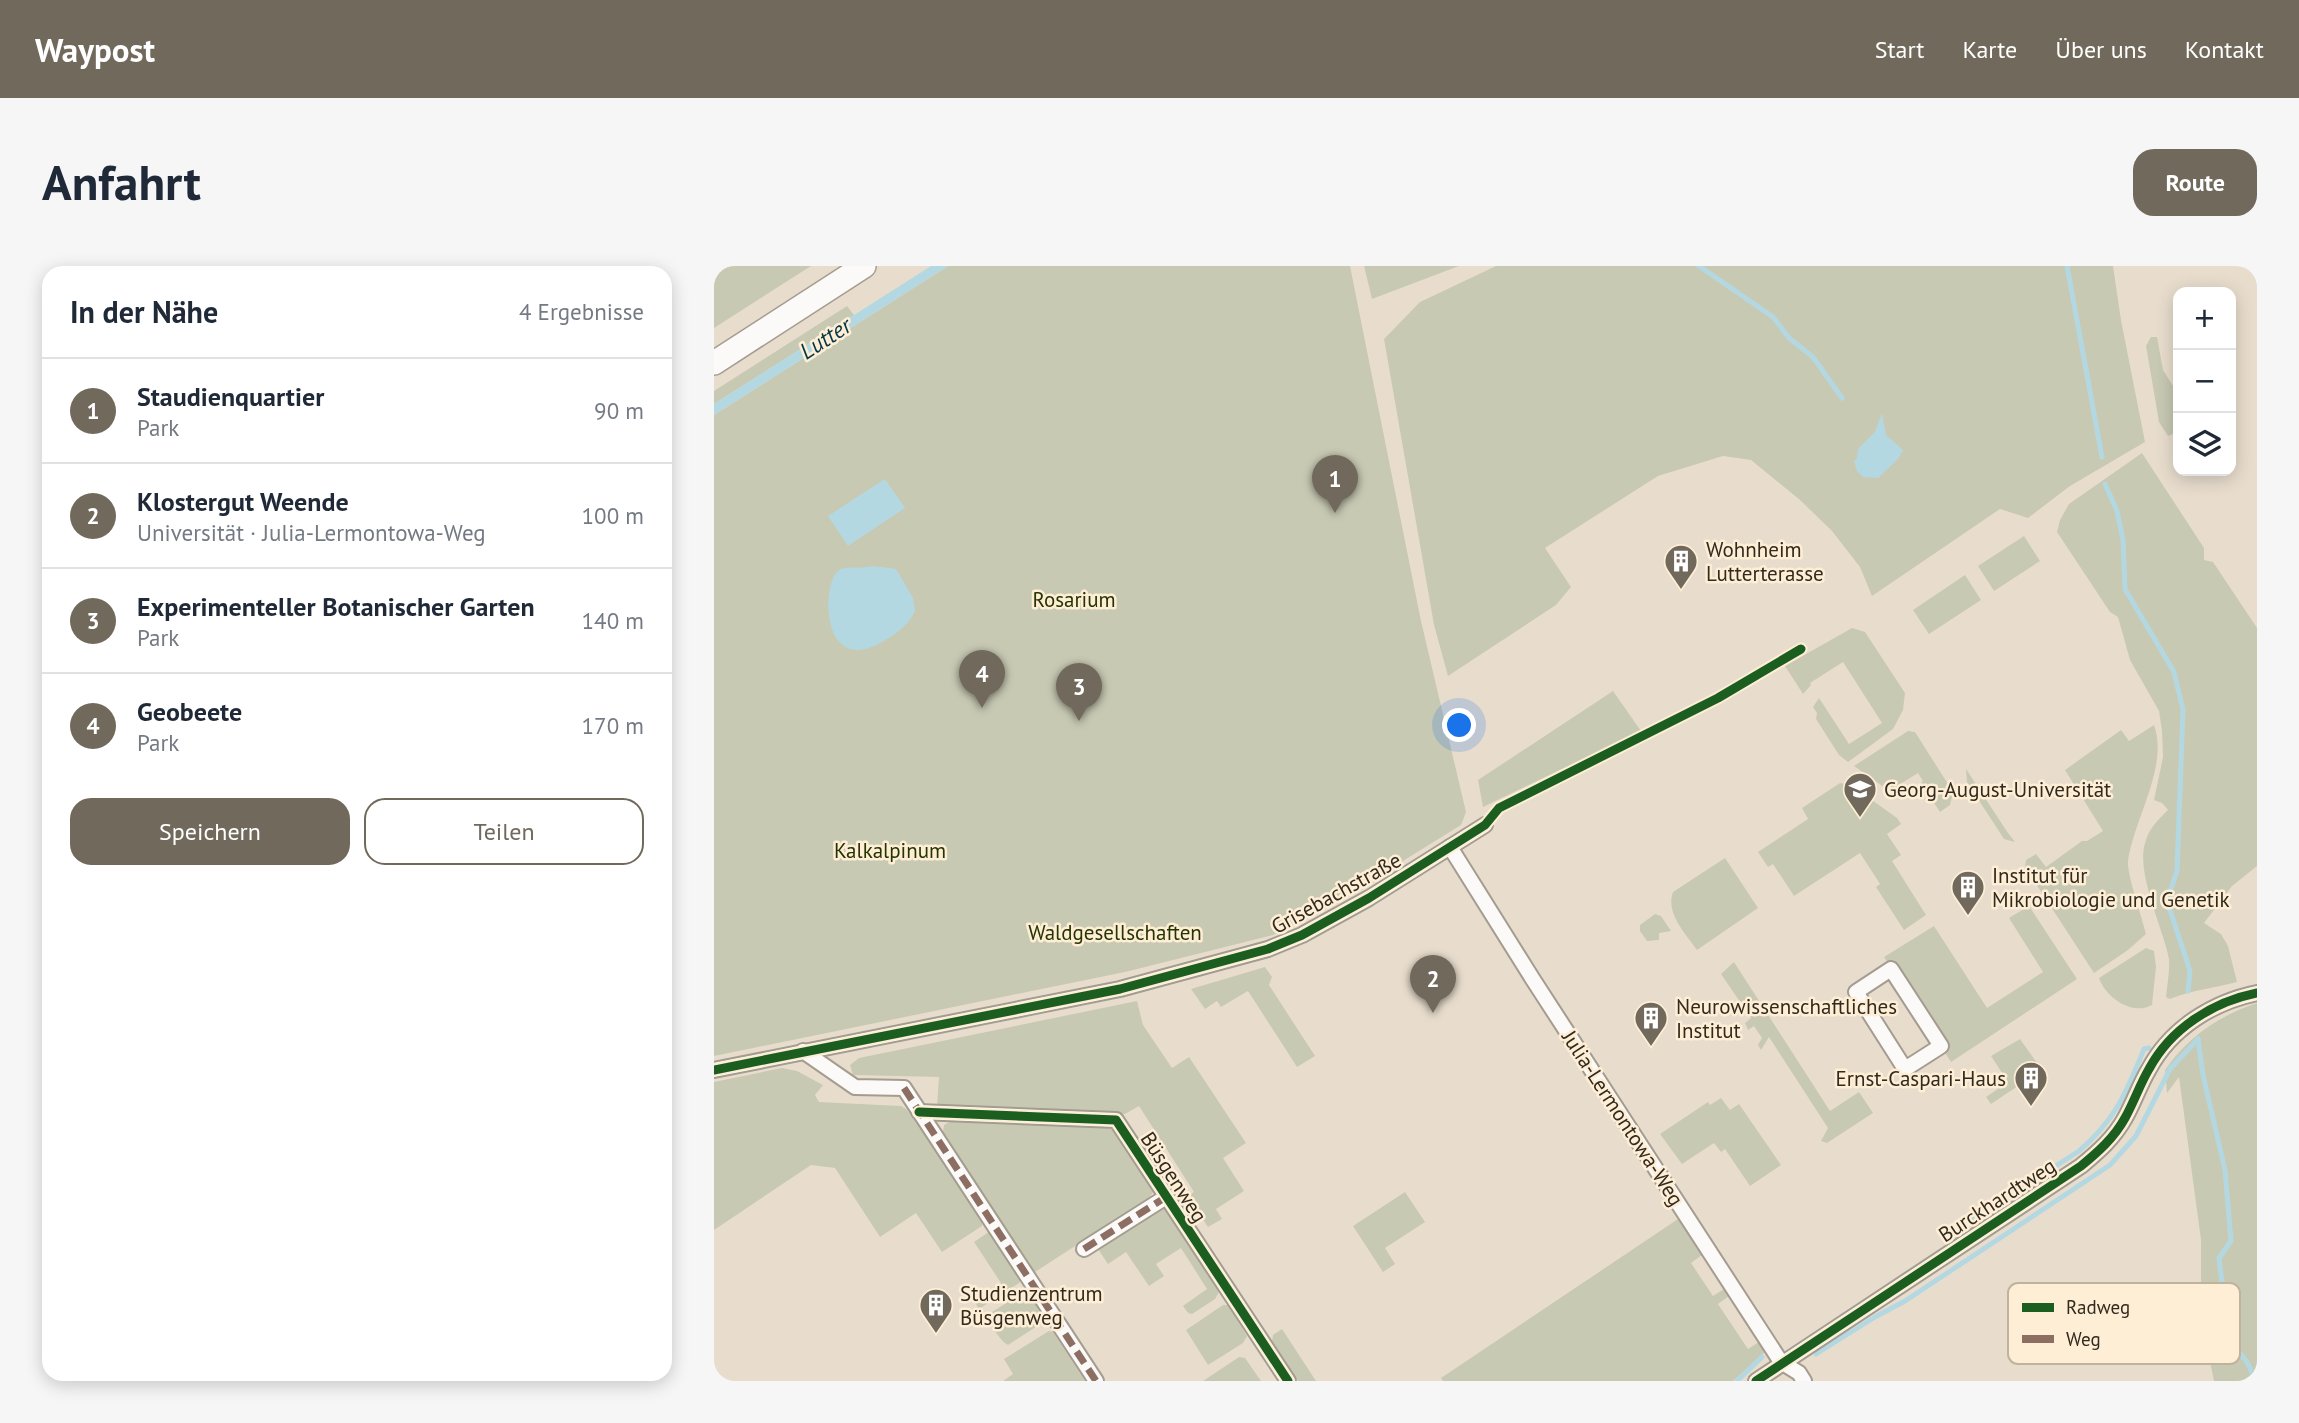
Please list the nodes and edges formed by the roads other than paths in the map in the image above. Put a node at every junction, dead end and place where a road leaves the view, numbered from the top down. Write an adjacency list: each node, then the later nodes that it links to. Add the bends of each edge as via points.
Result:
1 (864, 266): 2 (main road)
2 (714, 363)
3 (1485, 825): 4 (street, Grisebachstraße)
4 (1450, 847): 7 (street, Grisebachstraße, via 1346,912 1268,949 1120,989); 12 (street, Julia-Lermontowa-Weg)
5 (2257, 993): 12 (street, Burckhardtweg, via 2215,1006 2185,1026 2149,1067 2124,1120 2104,1147 2081,1166)
6 (1941, 1046): 6 (street, via 1905,1069 1856,992 1891,969)
7 (803, 1051): 8 (street, Grisebachstraße); 9 (street, via 855,1087 904,1088)
8 (714, 1070)
9 (919, 1112): 10 (street, Büsgenweg, via 1116,1120); 13 (street)
10 (1166, 1197): 11 (street); 14 (street, Büsgenweg)
11 (1084, 1249)
12 (1781, 1362): 15 (street, Burckhardtweg); 16 (street, Julia-Lermontowa-Weg)
13 (1096, 1381)
14 (1288, 1381)
15 (1756, 1381)
16 (1804, 1381)

